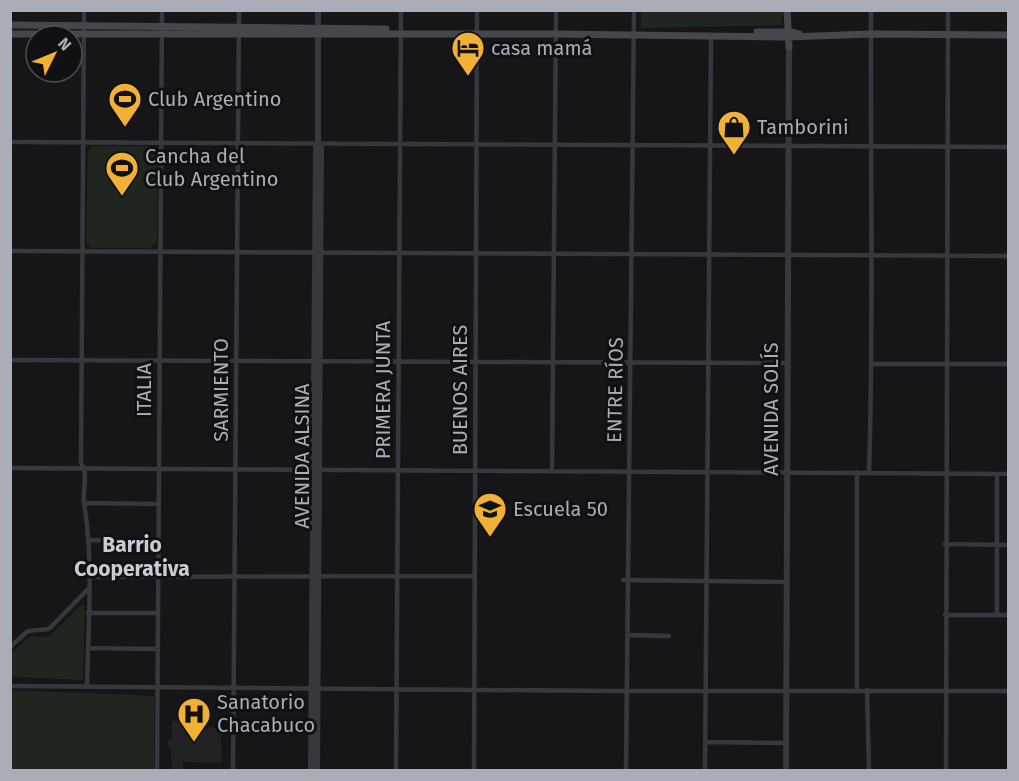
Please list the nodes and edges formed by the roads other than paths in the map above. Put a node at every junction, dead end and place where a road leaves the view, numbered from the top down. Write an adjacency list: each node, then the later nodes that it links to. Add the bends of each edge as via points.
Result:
1 (162, 10): 13 (street, ITALIA)
2 (239, 10): 14 (street, SARMIENTO)
3 (318, 10): 16 (street, AVENIDA ALSINA)
4 (401, 10): 15 (street, PRIMERA JUNTA)
5 (477, 10): 17 (street, BUENOS AIRES)
6 (556, 10): 18 (street)
7 (634, 10): 19 (street, ENTRE RÍOS)
8 (787, 10): 21 (main road, AVENIDA SOLÍS)
9 (792, 10): 21 (main road, AVENIDA SOLÍS)
10 (871, 10): 22 (street)
11 (948, 10): 23 (street)
12 (84, 26): 13 (main road)
13 (162, 26): 14 (main road); 24 (street, ITALIA)
14 (239, 31): 16 (main road); 24 (main road); 32 (street, SARMIENTO)
15 (400, 31): 16 (main road); 17 (main road); 34 (street, PRIMERA JUNTA)
16 (318, 32): 33 (street, AVENIDA ALSINA)
17 (477, 32): 18 (main road); 35 (street, BUENOS AIRES)
18 (556, 32): 19 (main road); 36 (street)
19 (634, 33): 21 (main road); 25 (main road); 37 (street, ENTRE RÍOS)
20 (84, 34): 24 (main road)
21 (789, 34): 22 (main road); 25 (main road); 27 (main road, AVENIDA SOLÍS)
22 (871, 34): 23 (main road); 40 (street)
23 (948, 34): 26 (main road); 41 (street)
24 (162, 35): 31 (street, ITALIA)
25 (711, 35): 38 (street)
26 (1008, 35)
27 (789, 47): 39 (street, AVENIDA SOLÍS)
28 (84, 84): 30 (street)
29 (10, 142): 30 (street)
30 (83, 142): 31 (street); 44 (street)
31 (161, 142): 32 (street); 45 (street, ITALIA)
32 (238, 142): 33 (street); 46 (street, SARMIENTO)
33 (318, 142): 34 (street); 47 (street, AVENIDA ALSINA)
34 (399, 143): 35 (street); 48 (street, PRIMERA JUNTA)
35 (477, 143): 36 (street); 49 (street, BUENOS AIRES)
36 (554, 144): 37 (street); 50 (street)
37 (633, 144): 38 (street); 51 (street, ENTRE RÍOS)
38 (710, 145): 39 (street); 52 (street)
39 (788, 145): 40 (street); 53 (street, AVENIDA SOLÍS)
40 (870, 146): 41 (street); 54 (street)
41 (947, 146): 42 (street); 55 (street)
42 (1008, 147)
43 (10, 251): 44 (street)
44 (82, 251): 45 (street); 58 (street)
45 (160, 252): 46 (street); 59 (street, ITALIA)
46 (237, 252): 47 (street); 60 (street, SARMIENTO)
47 (318, 252): 48 (street); 61 (street, AVENIDA ALSINA)
48 (399, 253): 49 (street); 62 (street, PRIMERA JUNTA)
49 (476, 253): 50 (street); 63 (street, BUENOS AIRES)
50 (553, 253): 51 (street); 64 (street)
51 (632, 254): 52 (street); 65 (street, ENTRE RÍOS)
52 (708, 254): 53 (street); 66 (street)
53 (788, 254): 54 (street); 67 (street, AVENIDA SOLÍS)
54 (870, 255): 55 (street); 68 (street)
55 (946, 255): 56 (street); 69 (street)
56 (1008, 256)
57 (10, 360): 58 (street)
58 (82, 360): 59 (street); 72 (street, via 81,463)
59 (160, 360): 60 (street); 73 (street, ITALIA)
60 (236, 361): 61 (street); 74 (street, SARMIENTO)
61 (317, 361): 62 (street); 75 (street, AVENIDA ALSINA)
62 (398, 362): 63 (street); 76 (street, PRIMERA JUNTA)
63 (475, 362): 64 (street); 78 (street, BUENOS AIRES)
64 (553, 362): 65 (street); 77 (street)
65 (630, 362): 66 (street); 79 (street, ENTRE RÍOS)
66 (707, 363): 67 (street); 80 (street)
67 (788, 363): 81 (street, AVENIDA SOLÍS)
68 (873, 364): 69 (street); 83 (street)
69 (946, 364): 70 (street); 84 (street)
70 (1008, 364)
71 (10, 468): 72 (street)
72 (85, 468): 73 (street); 87 (street)
73 (159, 468): 74 (street); 88 (street, ITALIA)
74 (235, 469): 75 (street); 97 (street, SARMIENTO)
75 (316, 469): 76 (street); 98 (street, AVENIDA ALSINA)
76 (398, 470): 78 (street); 99 (street, PRIMERA JUNTA)
77 (552, 470): 78 (street); 79 (street)
78 (475, 471): 94 (street, BUENOS AIRES)
79 (629, 471): 80 (street); 100 (street, ENTRE RÍOS)
80 (706, 471): 81 (street); 101 (street)
81 (787, 472): 82 (street); 102 (street, AVENIDA SOLÍS)
82 (857, 472): 83 (street); 123 (street)
83 (869, 472): 84 (street)
84 (945, 473): 85 (street); 91 (street)
85 (997, 474): 86 (street); 92 (street)
86 (1008, 474)
87 (84, 503): 88 (street); 89 (street)
88 (159, 504): 90 (street, ITALIA)
89 (88, 540): 90 (street); 95 (street)
90 (158, 541): 96 (street, ITALIA)
91 (945, 544): 92 (street); 106 (street)
92 (997, 545): 93 (street); 107 (street)
93 (1008, 545)
94 (475, 576): 99 (street); 120 (street, BUENOS AIRES)
95 (88, 577): 96 (street); 103 (street)
96 (158, 577): 97 (street); 105 (street, ITALIA)
97 (234, 577): 98 (street); 117 (street, SARMIENTO)
98 (316, 577): 99 (street); 118 (street, AVENIDA ALSINA)
99 (397, 577): 119 (street, PRIMERA JUNTA)
100 (625, 580): 101 (street); 109 (street, ENTRE RÍOS)
101 (705, 580): 102 (street); 121 (street)
102 (787, 582): 122 (street, AVENIDA SOLÍS)
103 (88, 589): 104 (street); 111 (street, via 49,629 28,631)
104 (88, 613): 105 (street); 112 (street)
105 (158, 613): 113 (street, ITALIA)
106 (945, 615): 107 (street); 126 (street)
107 (997, 615): 108 (street)
108 (1008, 615)
109 (627, 635): 110 (street); 125 (street, ENTRE RÍOS)
110 (669, 636)
111 (10, 647)
112 (88, 648): 113 (street); 115 (street)
113 (158, 650): 116 (street, ITALIA)
114 (10, 686): 115 (street)
115 (87, 686): 116 (street)
116 (157, 686): 117 (street); 130 (street, ITALIA)
117 (233, 687): 118 (street); 131 (street, SARMIENTO)
118 (315, 687): 119 (street); 132 (street, AVENIDA ALSINA); 133 (street, AVENIDA ALSINA)
119 (396, 688): 120 (street); 134 (street, PRIMERA JUNTA)
120 (475, 688): 125 (street); 135 (street, BUENOS AIRES)
121 (705, 690): 122 (street); 125 (street); 128 (street)
122 (787, 690): 123 (street); 129 (street, AVENIDA SOLÍS)
123 (857, 690): 124 (street)
124 (867, 690): 126 (street); 139 (street)
125 (627, 691): 136 (street, ENTRE RÍOS)
126 (945, 691): 127 (street); 140 (street)
127 (1008, 691)
128 (706, 742): 129 (street); 137 (street)
129 (786, 743): 138 (street, AVENIDA SOLÍS)
130 (157, 771)
131 (233, 771)
132 (311, 771)
133 (317, 771)
134 (396, 771)
135 (474, 771)
136 (626, 771)
137 (705, 771)
138 (786, 771)
139 (869, 771)
140 (946, 771)

